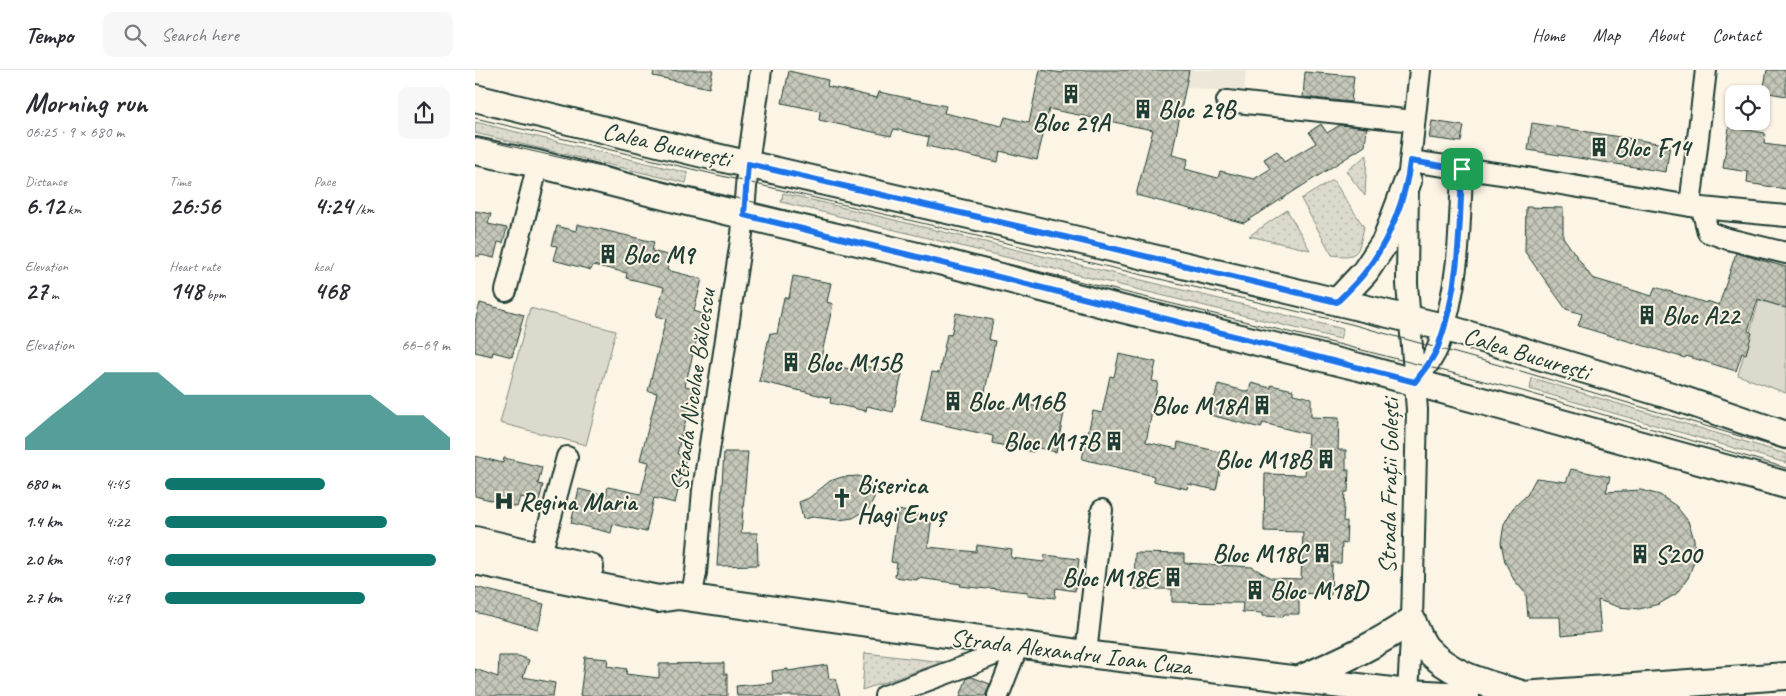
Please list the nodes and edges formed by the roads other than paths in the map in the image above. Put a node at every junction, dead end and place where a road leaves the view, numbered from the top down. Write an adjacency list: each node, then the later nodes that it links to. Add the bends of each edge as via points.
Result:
1 (761, 70): 9 (street, Strada Nicolae Bălcescu)
2 (1420, 70): 6 (street, Strada Frații Golești)
3 (1706, 70): 12 (street)
4 (475, 98): 9 (main road, Calea București)
5 (1227, 101): 6 (street)
6 (1413, 121): 11 (street, Strada Frații Golești)
7 (475, 151): 8 (main road, Calea București)
8 (538, 164): 13 (main road, Calea București); 16 (street)
9 (748, 164): 13 (street, Strada Nicolae Bălcescu); 17 (main road, Calea București)
10 (1462, 169): 11 (street); 12 (street); 19 (street, via 1459,252)
11 (1409, 171): 17 (main road, via 1385,242 1365,272); 18 (street, Strada Frații Golești, via 1407,284)
12 (1696, 207): 14 (street); 15 (street, via 1708,232)
13 (744, 215): 20 (main road, Calea București); 28 (street, Strada Nicolae Bălcescu, via 703,490 696,573)
14 (1786, 216)
15 (1786, 253)
16 (506, 291)
17 (1337, 302): 18 (main road, Calea București)
18 (1410, 319): 19 (main road, Calea București); 20 (street, Strada Frații Golești)
19 (1443, 327): 20 (street, via 1437,348); 21 (main road, Calea București, via 1675,397)
20 (1415, 382): 23 (main road, Calea București); 29 (street, Strada Frații Golești)
21 (1786, 435)
22 (567, 457): 27 (street)
23 (1786, 485)
24 (1102, 510): 31 (street)
25 (475, 540): 27 (main road, Strada Alexandru Ioan Cuza)
26 (475, 561): 27 (main road, Strada Alexandru Ioan Cuza)
27 (538, 564): 28 (main road, Strada Alexandru Ioan Cuza, via 661,585)
28 (684, 597): 30 (main road, Strada Alexandru Ioan Cuza)
29 (1412, 620): 33 (main road, via 1350,658); 34 (street, Strada Frații Golești); 35 (main road, via 1425,647 1449,668)
30 (1018, 645): 31 (main road, Strada Alexandru Ioan Cuza); 36 (street); 37 (street)
31 (1086, 654): 33 (main road, Strada Alexandru Ioan Cuza)
32 (1786, 676): 35 (main road)
33 (1299, 679): 34 (main road, Strada Alexandru Ioan Cuza)
34 (1408, 693): 38 (main road, Strada Alexandru Ioan Cuza)
35 (1516, 695)
36 (885, 696)
37 (998, 696)
38 (1466, 696)

